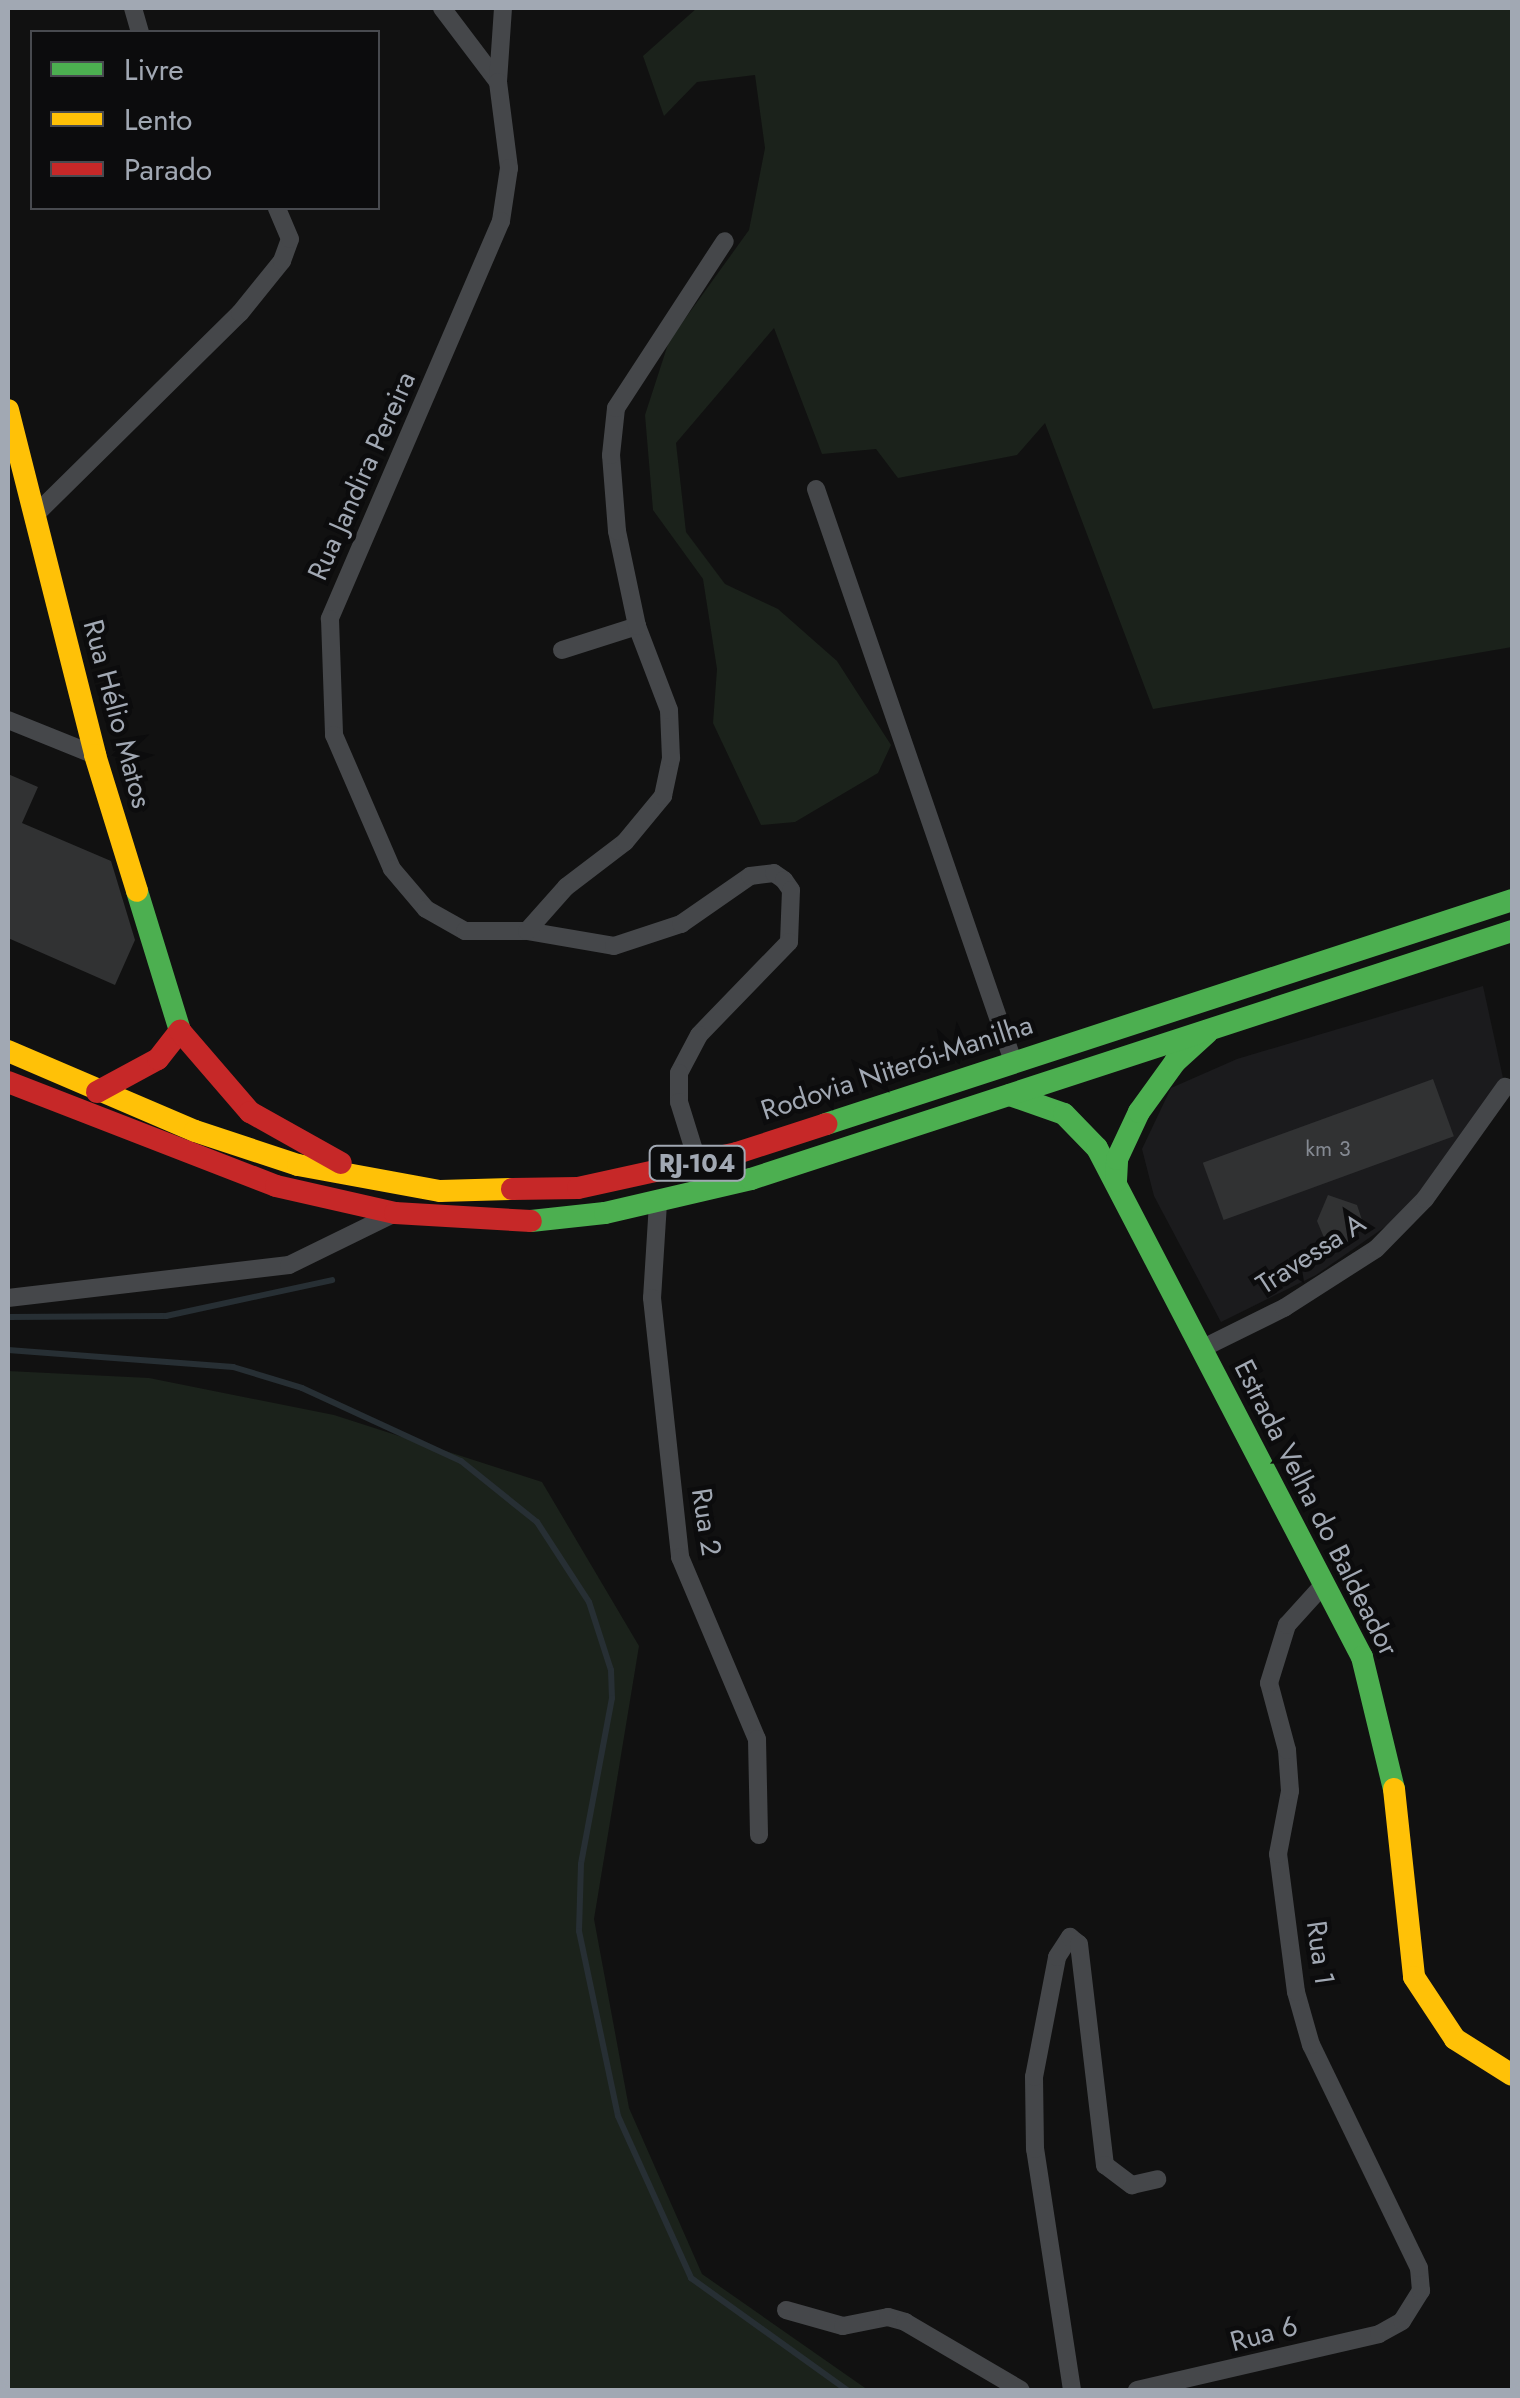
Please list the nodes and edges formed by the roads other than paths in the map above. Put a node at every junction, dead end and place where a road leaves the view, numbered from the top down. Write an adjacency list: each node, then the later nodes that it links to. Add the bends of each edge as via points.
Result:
1 (442, 8): 3 (street)
2 (503, 8): 3 (street, Rua Jandira Pereira)
3 (498, 82): 15 (street, Rua Jandira Pereira, via 509,168 500,221 410,442 343,584 330,619 327,684 334,735 392,869 426,909 465,931)
4 (278, 210): 8 (street, via 290,239 282,261 240,313)
5 (725, 241): 9 (street, via 616,408 611,455 617,531)
6 (8, 410): 8 (main road, Rua Hélio Matos)
7 (816, 489): 19 (street)
8 (37, 513): 12 (main road, Rua Hélio Matos)
9 (637, 626): 10 (street); 15 (street, via 669,710 672,758 662,796 625,842 566,887)
10 (562, 650)
11 (8, 720): 12 (street)
12 (95, 755): 17 (main road, Rua Hélio Matos)
13 (1512, 900): 19 (main road, Rodovia Niterói-Manilha / RJ-104)
14 (1512, 930): 16 (main road, RJ-104)
15 (527, 931): 24 (street, Rua Jandira Pereira, via 614,946 681,924 750,876 774,872 784,880 791,890 788,942 700,1035 679,1073 679,1102)
16 (1223, 1023): 23 (main road, RJ-104); 26 (main road, via 1195,1040 1156,1086 1126,1136)
17 (180, 1031): 22 (main road, via 158,1059); 25 (main road, via 250,1112)
18 (8, 1051): 22 (main road, Rodovia Niterói-Manilha / RJ-104)
19 (1012, 1062): 24 (main road, Rodovia Niterói-Manilha / RJ-104)
20 (8, 1082): 28 (main road, RJ-104, via 276,1186)
21 (1505, 1087): 30 (street, Travessa A, via 1425,1200 1376,1249 1284,1308)
22 (96, 1092): 25 (main road, Rodovia Niterói-Manilha / RJ-104, via 245,1149)
23 (1010, 1094): 26 (main road, Estrada Velha do Baldeador, via 1042,1102 1072,1121); 27 (main road, RJ-104)
24 (698, 1162): 25 (main road, Rodovia Niterói-Manilha / RJ-104, via 578,1188 514,1193)
25 (379, 1182)
26 (1116, 1182): 30 (main road, Estrada Velha do Baldeador)
27 (658, 1203): 28 (main road, RJ-104, via 537,1221); 32 (street, Rua 2, via 652,1298 680,1557 757,1738)
28 (395, 1213): 29 (street, via 289,1264)
29 (8, 1298)
30 (1200, 1350): 31 (main road, Estrada Velha do Baldeador)
31 (1324, 1584): 33 (main road, Estrada Velha do Baldeador, via 1378,1702 1392,1768 1414,1977 1455,2039); 36 (street, Rua 1, via 1286,1625 1268,1683 1290,1790 1278,1854 1296,1992 1311,2045 1419,2268 1421,2290)
32 (759, 1836)
33 (1512, 2075)
34 (1158, 2179): 38 (street, via 1132,2184 1105,2165 1078,1944 1070,1937 1058,1957 1034,2077 1036,2149)
35 (786, 2310): 37 (street, via 843,2326 888,2317 905,2322)
36 (1402, 2321): 39 (street, Rua 6, via 1352,2342)
37 (1021, 2390)
38 (1072, 2390)
39 (1137, 2390)

